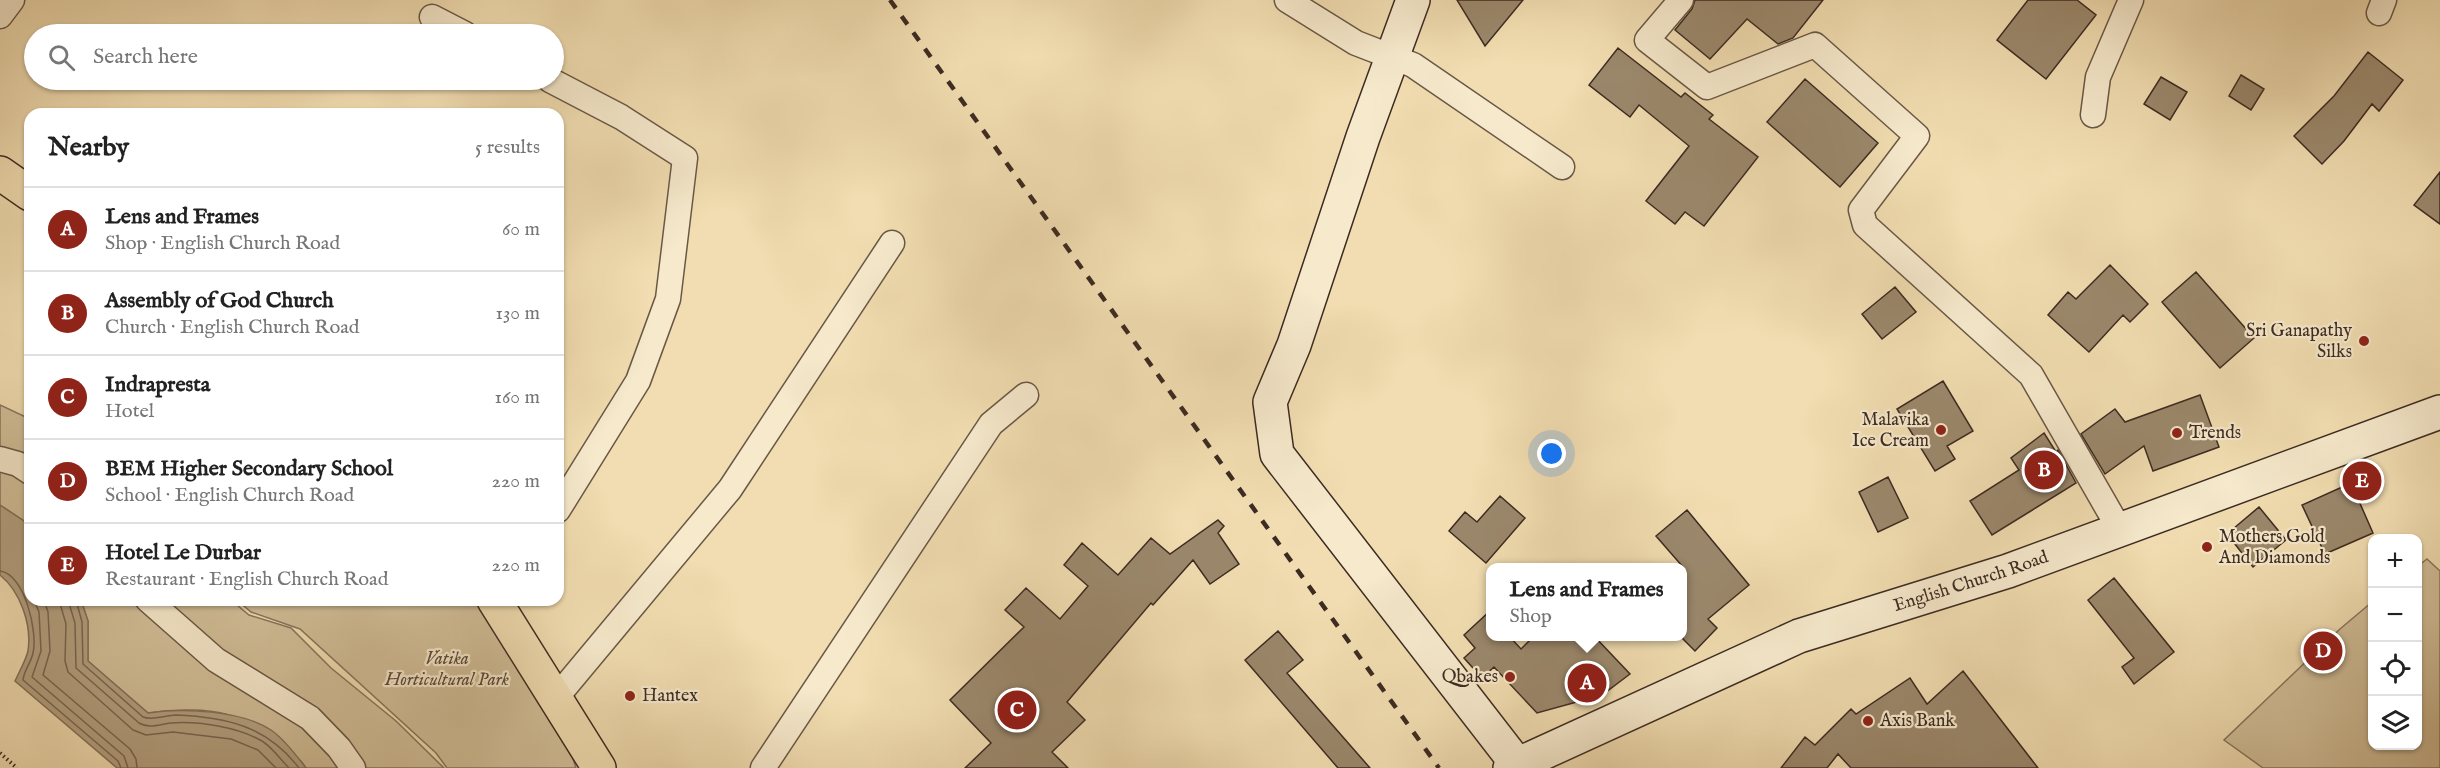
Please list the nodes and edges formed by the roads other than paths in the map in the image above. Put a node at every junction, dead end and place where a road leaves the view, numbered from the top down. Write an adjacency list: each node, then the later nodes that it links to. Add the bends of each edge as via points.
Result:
1 (12, 0): 6 (street)
2 (1287, 0): 9 (street, via 1356,43)
3 (1413, 0): 9 (main road)
4 (1681, 0): 21 (street, via 1647,40 1707,87 1815,45 1917,136 1861,210 1865,225 2031,375)
5 (2131, 0): 11 (street, via 2098,77)
6 (0, 16)
7 (432, 16): 8 (street)
8 (447, 24)
9 (1387, 54): 12 (street, via 1413,65); 26 (main road, via 1294,345 1270,402 1276,454)
10 (564, 87): 20 (street, via 621,117 685,158 668,298 661,319 638,381)
11 (2093, 115)
12 (1562, 167)
13 (0, 173): 14 (main road)
14 (24, 190)
15 (892, 243): 24 (street, via 730,489)
16 (1026, 395): 25 (street, via 991,424)
17 (2440, 412): 21 (main road, English Church Road)
18 (0, 459): 19 (street)
19 (24, 468)
20 (564, 500)
21 (2120, 530): 26 (main road, English Church Road, via 2008,571 1799,636)
22 (154, 606): 27 (street, via 216,660 310,718)
23 (499, 606): 24 (main road)
24 (555, 699): 28 (main road)
25 (765, 765)
26 (1514, 766)
27 (353, 768)
28 (599, 768)

